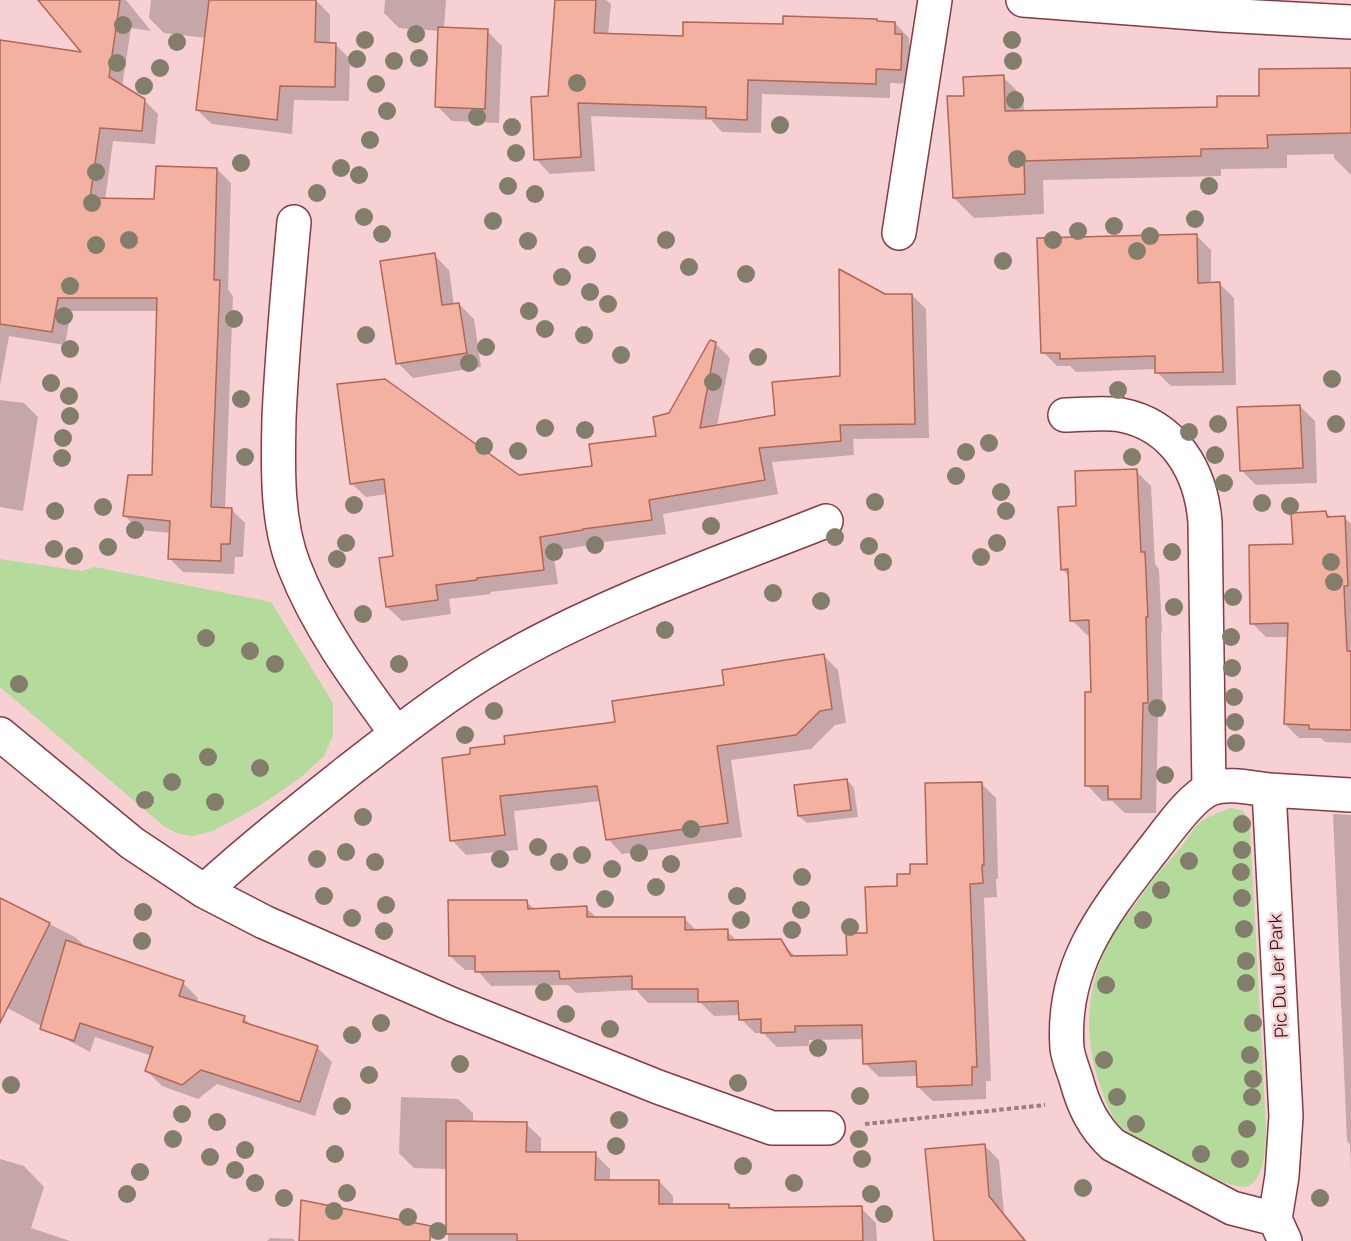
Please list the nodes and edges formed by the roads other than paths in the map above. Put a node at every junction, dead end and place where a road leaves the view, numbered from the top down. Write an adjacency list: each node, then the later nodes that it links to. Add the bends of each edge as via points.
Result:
1 (935, 0): 5 (street)
2 (1023, 0): 3 (street)
3 (1351, 21)
4 (294, 222): 9 (street, via 279,430 279,484 286,539 304,590 341,657)
5 (899, 233)
6 (1065, 415): 10 (street, via 1120,415 1148,424 1169,438 1187,459 1198,487 1204,509)
7 (826, 521): 9 (street, via 651,591 547,638 453,692)
8 (0, 734): 13 (street, via 132,843)
9 (396, 734): 13 (street, via 259,841)
10 (1209, 789): 11 (street, via 1234,786); 15 (street, via 1180,815 1111,903 1086,945 1072,985 1067,1050 1083,1102 1101,1135 1113,1145)
11 (1269, 790): 12 (street); 15 (street, Pic Du Jer Park, via 1286,1116)
12 (1351, 795)
13 (204, 891): 14 (street, via 288,933 450,1004 651,1085 772,1128)
14 (828, 1128)
15 (1280, 1230)

